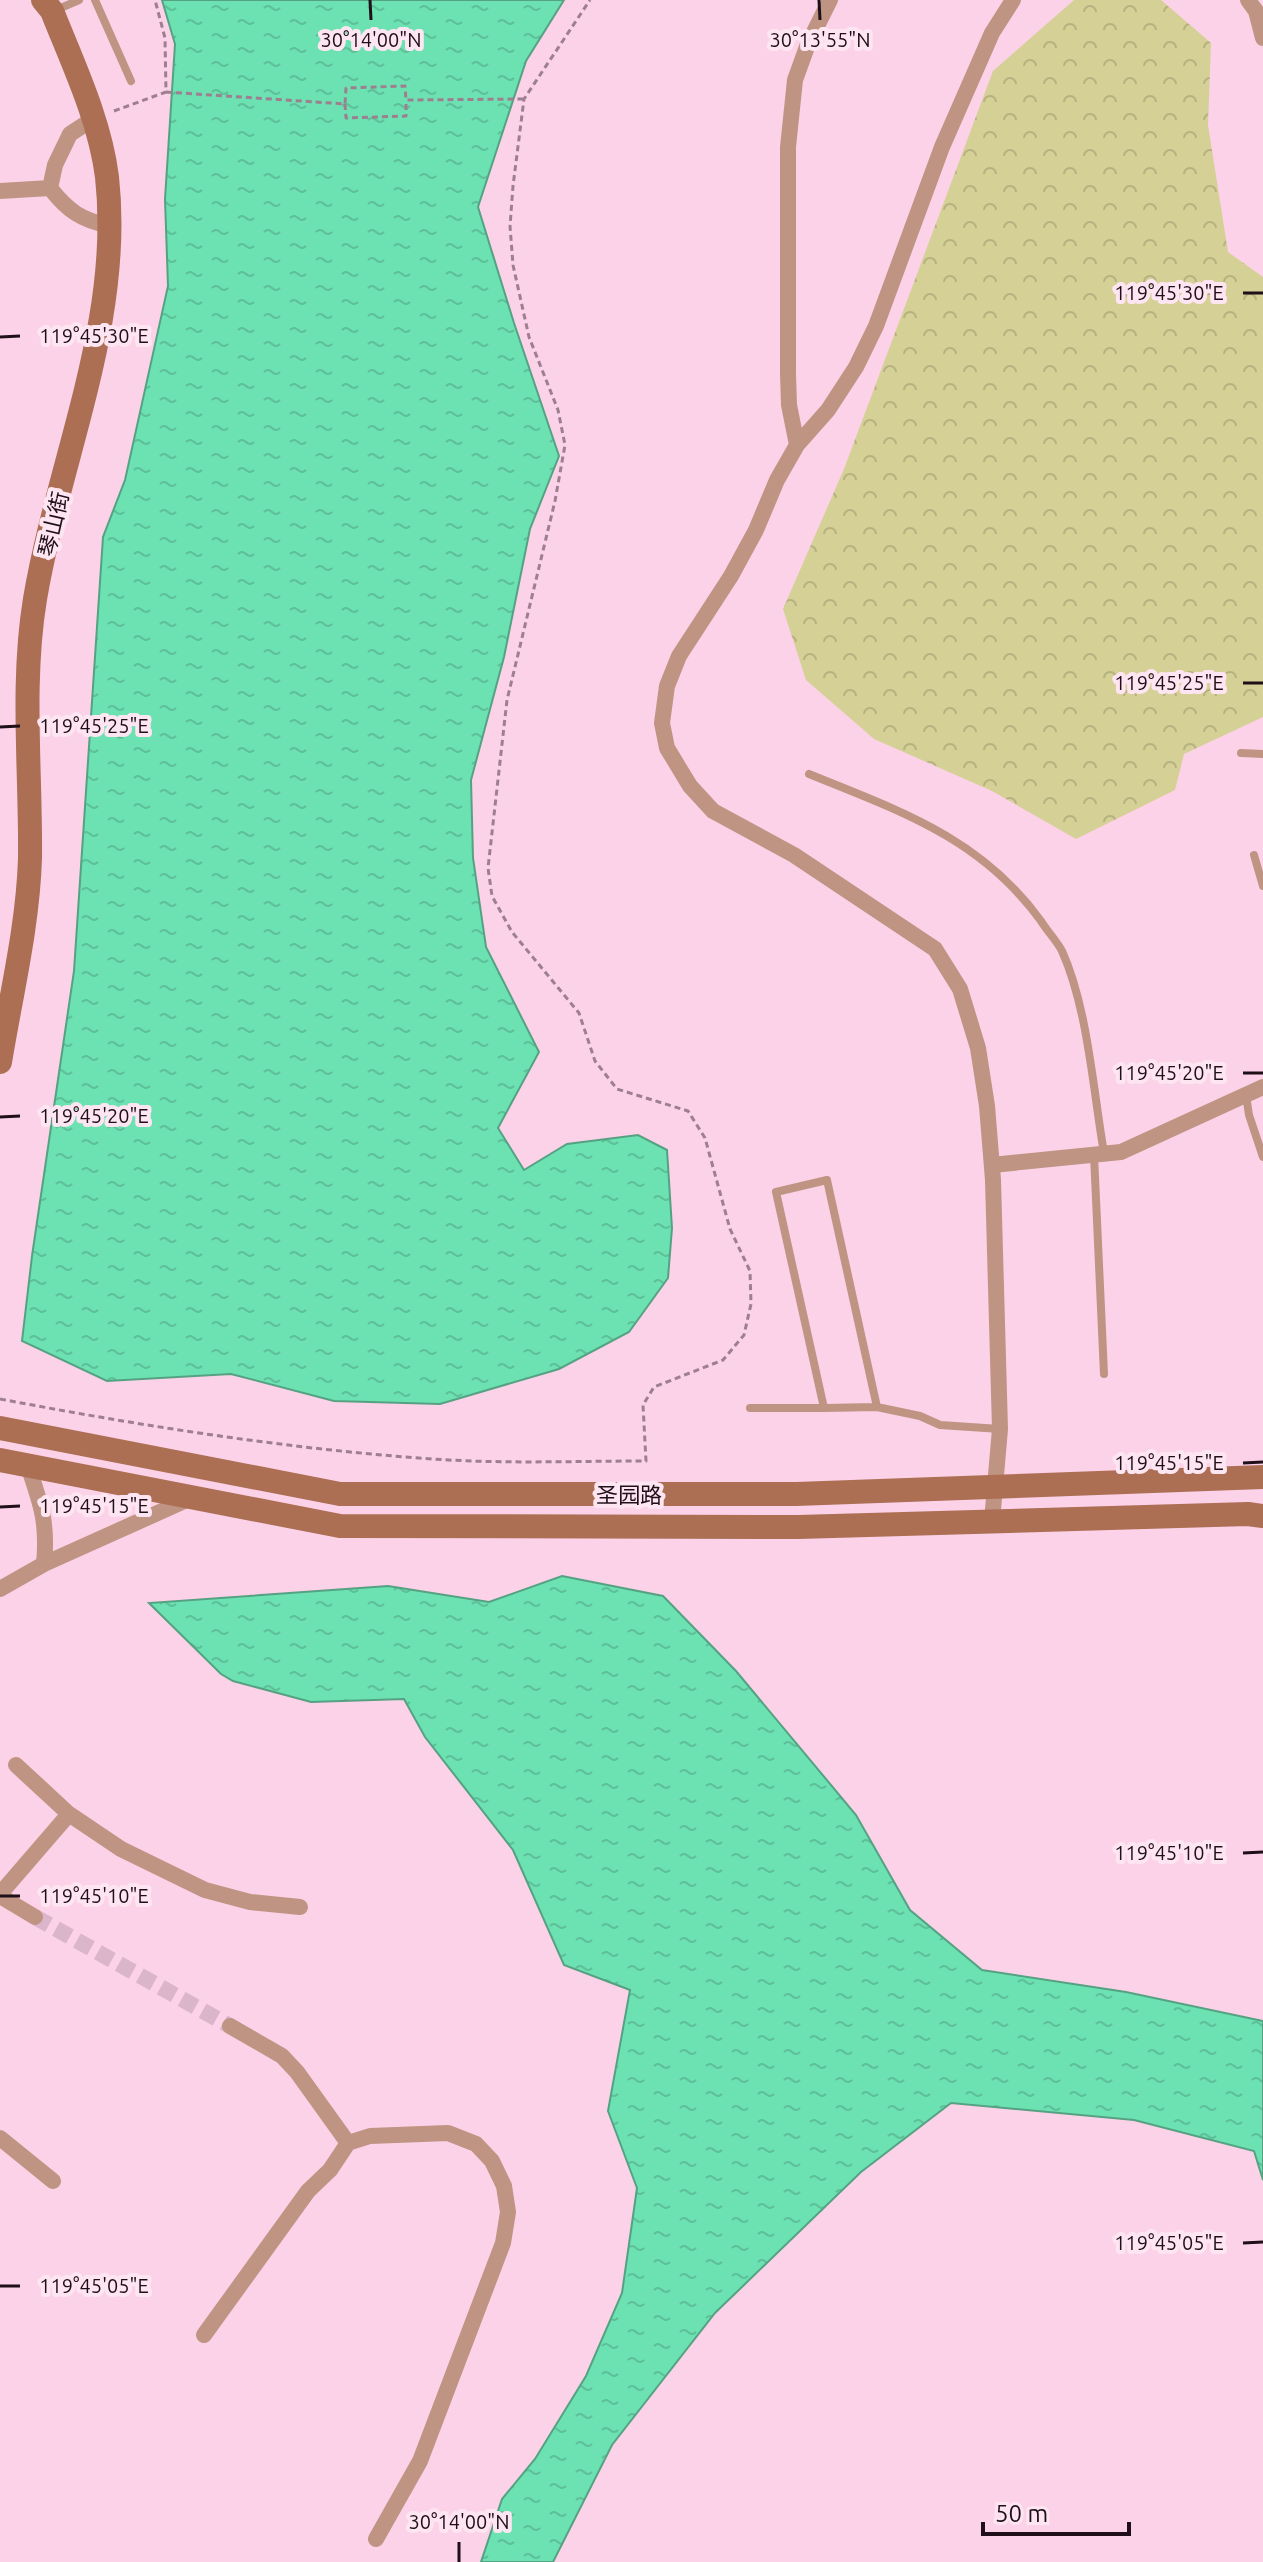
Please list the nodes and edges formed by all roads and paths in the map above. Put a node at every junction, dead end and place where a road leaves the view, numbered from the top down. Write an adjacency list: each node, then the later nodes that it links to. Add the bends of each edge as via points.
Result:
1 (79, 0): 8 (lane)
2 (95, 0): 10 (lane)
3 (155, 0): 11 (path, via 165,38)
4 (590, 0): 12 (path)
5 (830, 0): 19 (street, via 795,80 788,147 788,374)
6 (1013, 0): 19 (street, via 992,33 942,147 876,326 828,410)
7 (1248, 0): 9 (street)
8 (47, 6): 15 (street, 琴山街)
9 (1263, 38)
10 (131, 81)
11 (166, 92): 14 (path); 15 (path)
12 (524, 99): 13 (path); 32 (path, via 510,226 513,265 529,337 558,410 565,445 507,700 488,868 492,896 512,932 579,1013 595,1061 617,1089 688,1111 705,1138 730,1229 750,1271 751,1304 744,1335 723,1360 654,1387 643,1405 646,1461 435,1460 267,1443)
13 (406, 100): 14 (path, via 405,86 346,88); 14 (path, via 406,116 346,118)
14 (345, 104)
15 (93, 119): 16 (street, via 70,134); 18 (street, 琴山街, via 107,175)
16 (50, 188): 17 (street); 18 (street, via 85,221)
17 (0, 191)
18 (110, 226): 25 (street, 琴山街, via 104,314 35,598 29,655 30,860)
19 (797, 445): 30 (street, via 731,576 679,656 667,686 662,723 667,748 713,811 794,855 935,949 960,989 978,1048)
20 (1241, 753): 21 (lane)
21 (1263, 754)
22 (809, 774): 28 (lane, via 916,818 968,848 1020,893 1061,950 1080,1012)
23 (1254, 855): 24 (lane)
24 (1263, 886)
25 (0, 1062)
26 (1263, 1087): 27 (street)
27 (1246, 1095): 28 (street, via 1147,1142); 29 (lane)
28 (1099, 1154): 30 (street); 31 (lane)
29 (1263, 1157)
30 (992, 1165): 37 (street)
31 (1104, 1374)
32 (0, 1399)
33 (877, 1407): 35 (lane); 35 (lane, via 827,1180 776,1192); 37 (lane, via 940,1425)
34 (750, 1408): 35 (lane)
35 (824, 1408)
36 (0, 1428): 41 (street, 圣园路, via 340,1494 796,1494)
37 (1000, 1429): 41 (street)
38 (0, 1460): 39 (street, 圣园路)
39 (28, 1466): 42 (street, 圣园路); 45 (street, via 44,1511)
40 (1263, 1477): 41 (street, 圣园路)
41 (993, 1486): 44 (street)
42 (191, 1498): 44 (street, 圣园路, via 340,1526 798,1527); 45 (street)
43 (1263, 1516): 44 (street, 圣园路)
44 (992, 1521)
45 (44, 1564): 46 (street)
46 (0, 1589)
47 (16, 1765): 48 (street)
48 (69, 1814): 49 (street); 50 (street, via 121,1849 205,1890)
49 (0, 1895): 51 (street)
50 (300, 1907)
51 (35, 1917)
52 (230, 2026): 54 (street, via 282,2056)
53 (0, 2138): 55 (street)
54 (348, 2143): 56 (street, via 284,2221); 57 (street, via 370,2136 448,2133 476,2144 504,2186 508,2212 503,2243 420,2461)
55 (53, 2181)
56 (204, 2335)
57 (376, 2539)

